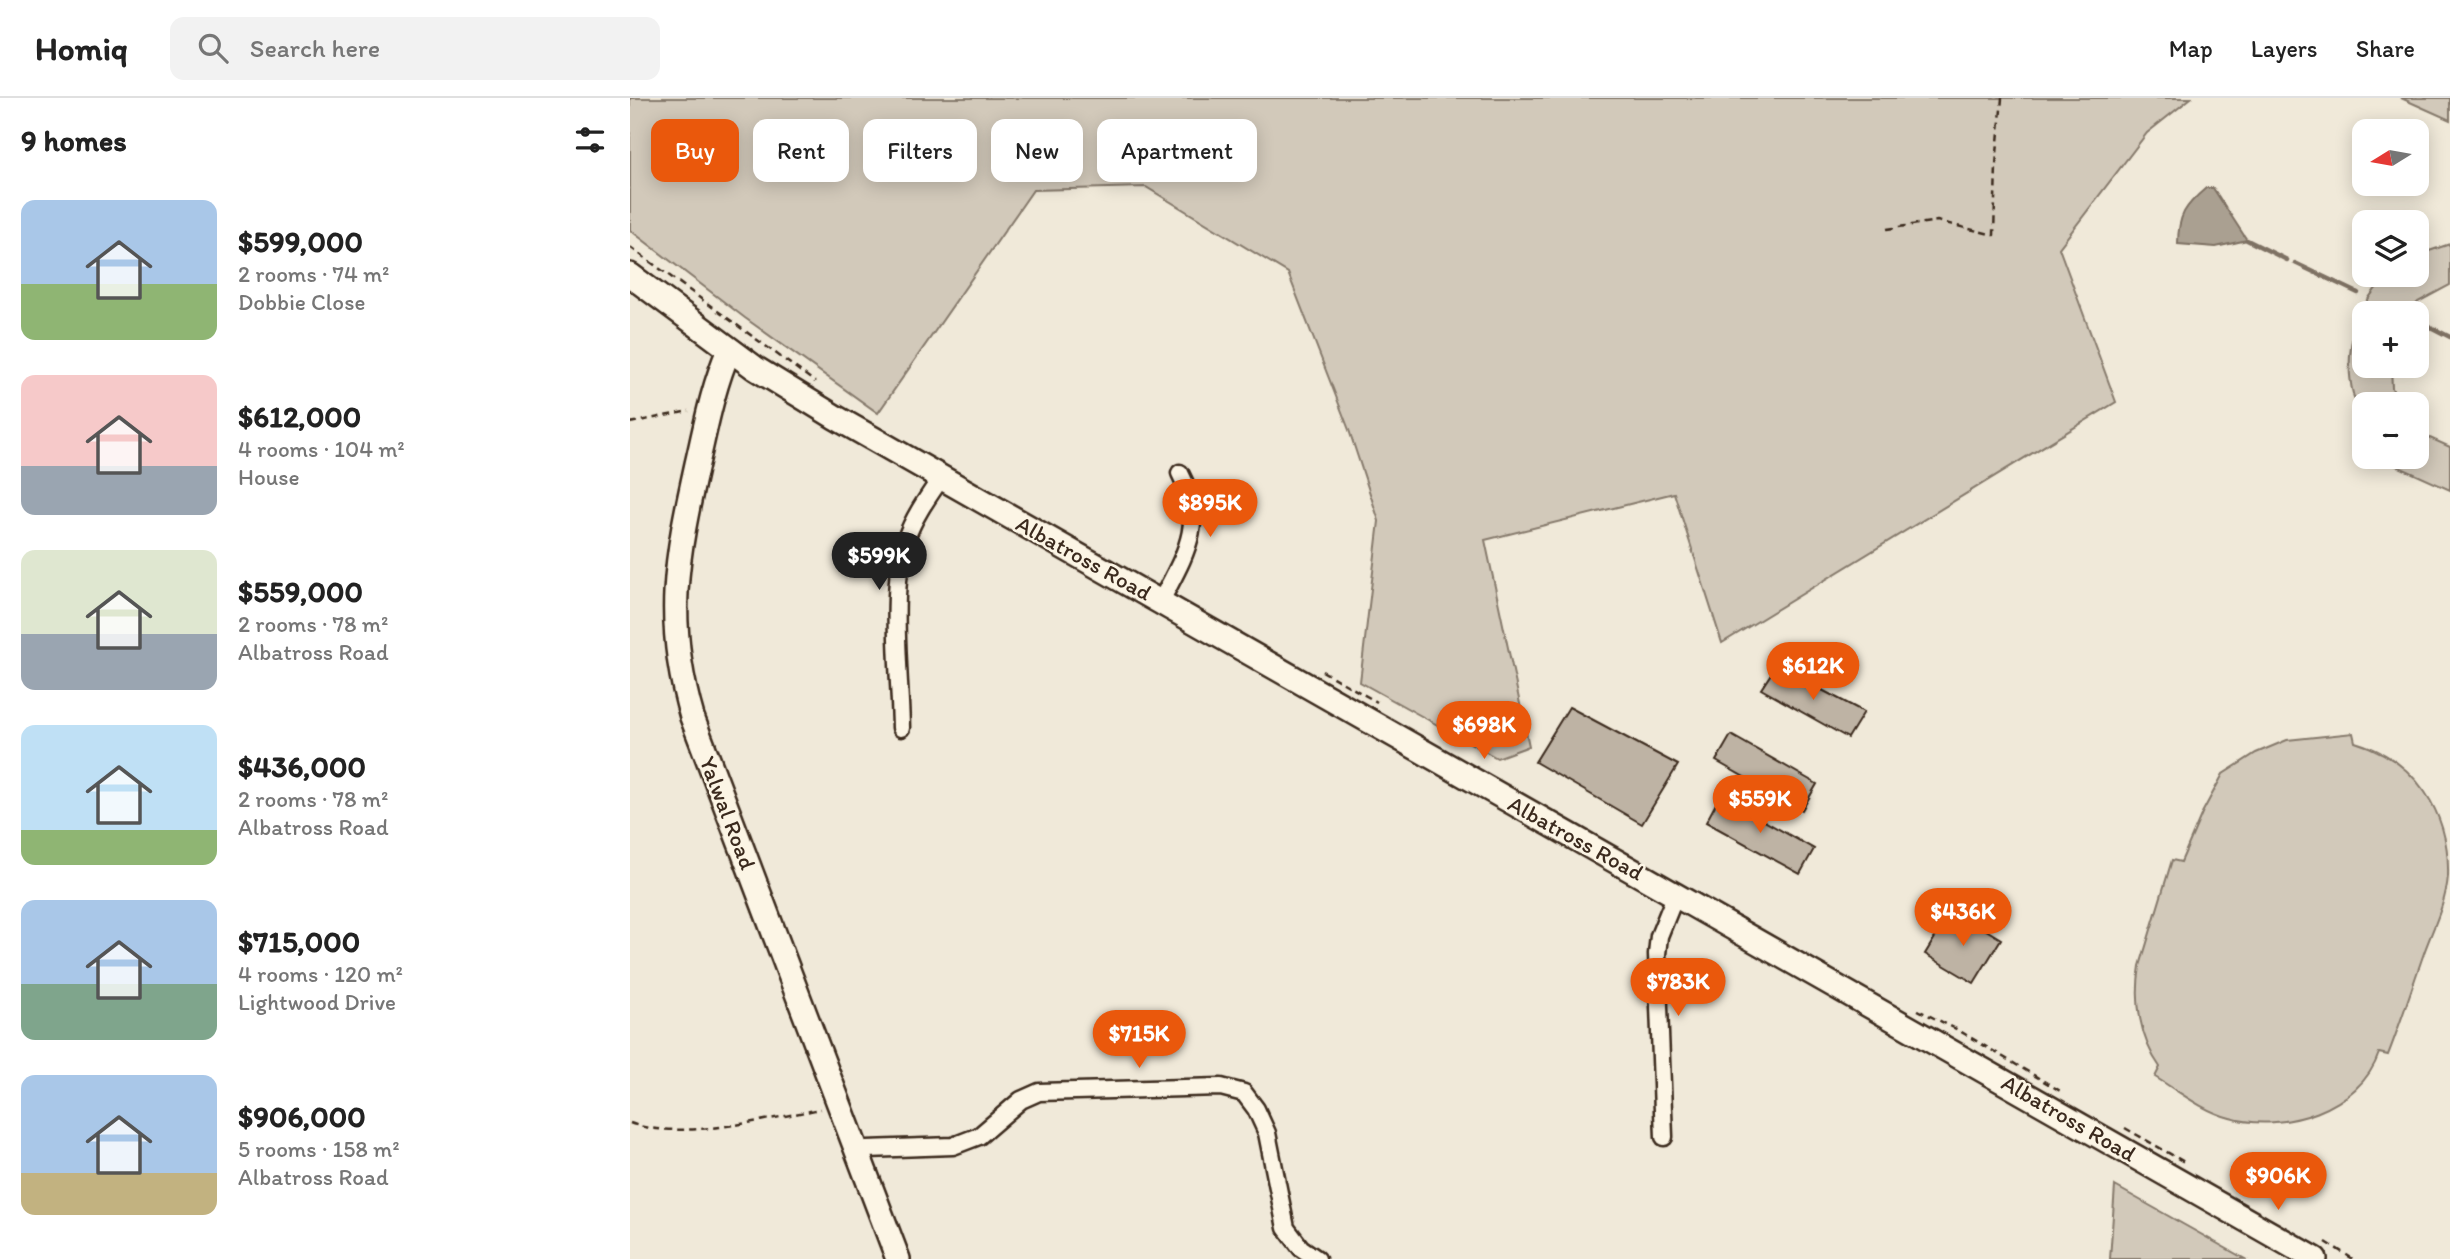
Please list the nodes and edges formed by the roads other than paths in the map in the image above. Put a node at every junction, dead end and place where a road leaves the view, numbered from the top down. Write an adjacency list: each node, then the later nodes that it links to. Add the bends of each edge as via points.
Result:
1 (630, 275): 2 (main road, Albatross Road)
2 (729, 350): 4 (main road, Albatross Road); 9 (main road, Yalwal Road, via 710,407 678,561 675,617 681,678)
3 (1180, 473): 5 (street, via 1190,497 1192,535)
4 (942, 478): 5 (main road, Albatross Road); 6 (street, via 918,512 898,569)
5 (1161, 601): 7 (main road, Albatross Road)
6 (901, 728)
7 (1676, 894): 8 (street, via 1658,936 1657,954); 12 (main road, Albatross Road)
8 (1664, 1137)
9 (855, 1152): 10 (main road, Yalwal Road); 11 (street, via 953,1146 979,1136 1021,1100 1039,1092 1221,1087 1244,1093 1256,1109 1267,1133 1286,1228 1301,1248)
10 (898, 1259)
11 (1317, 1259)
12 (2315, 1259)

